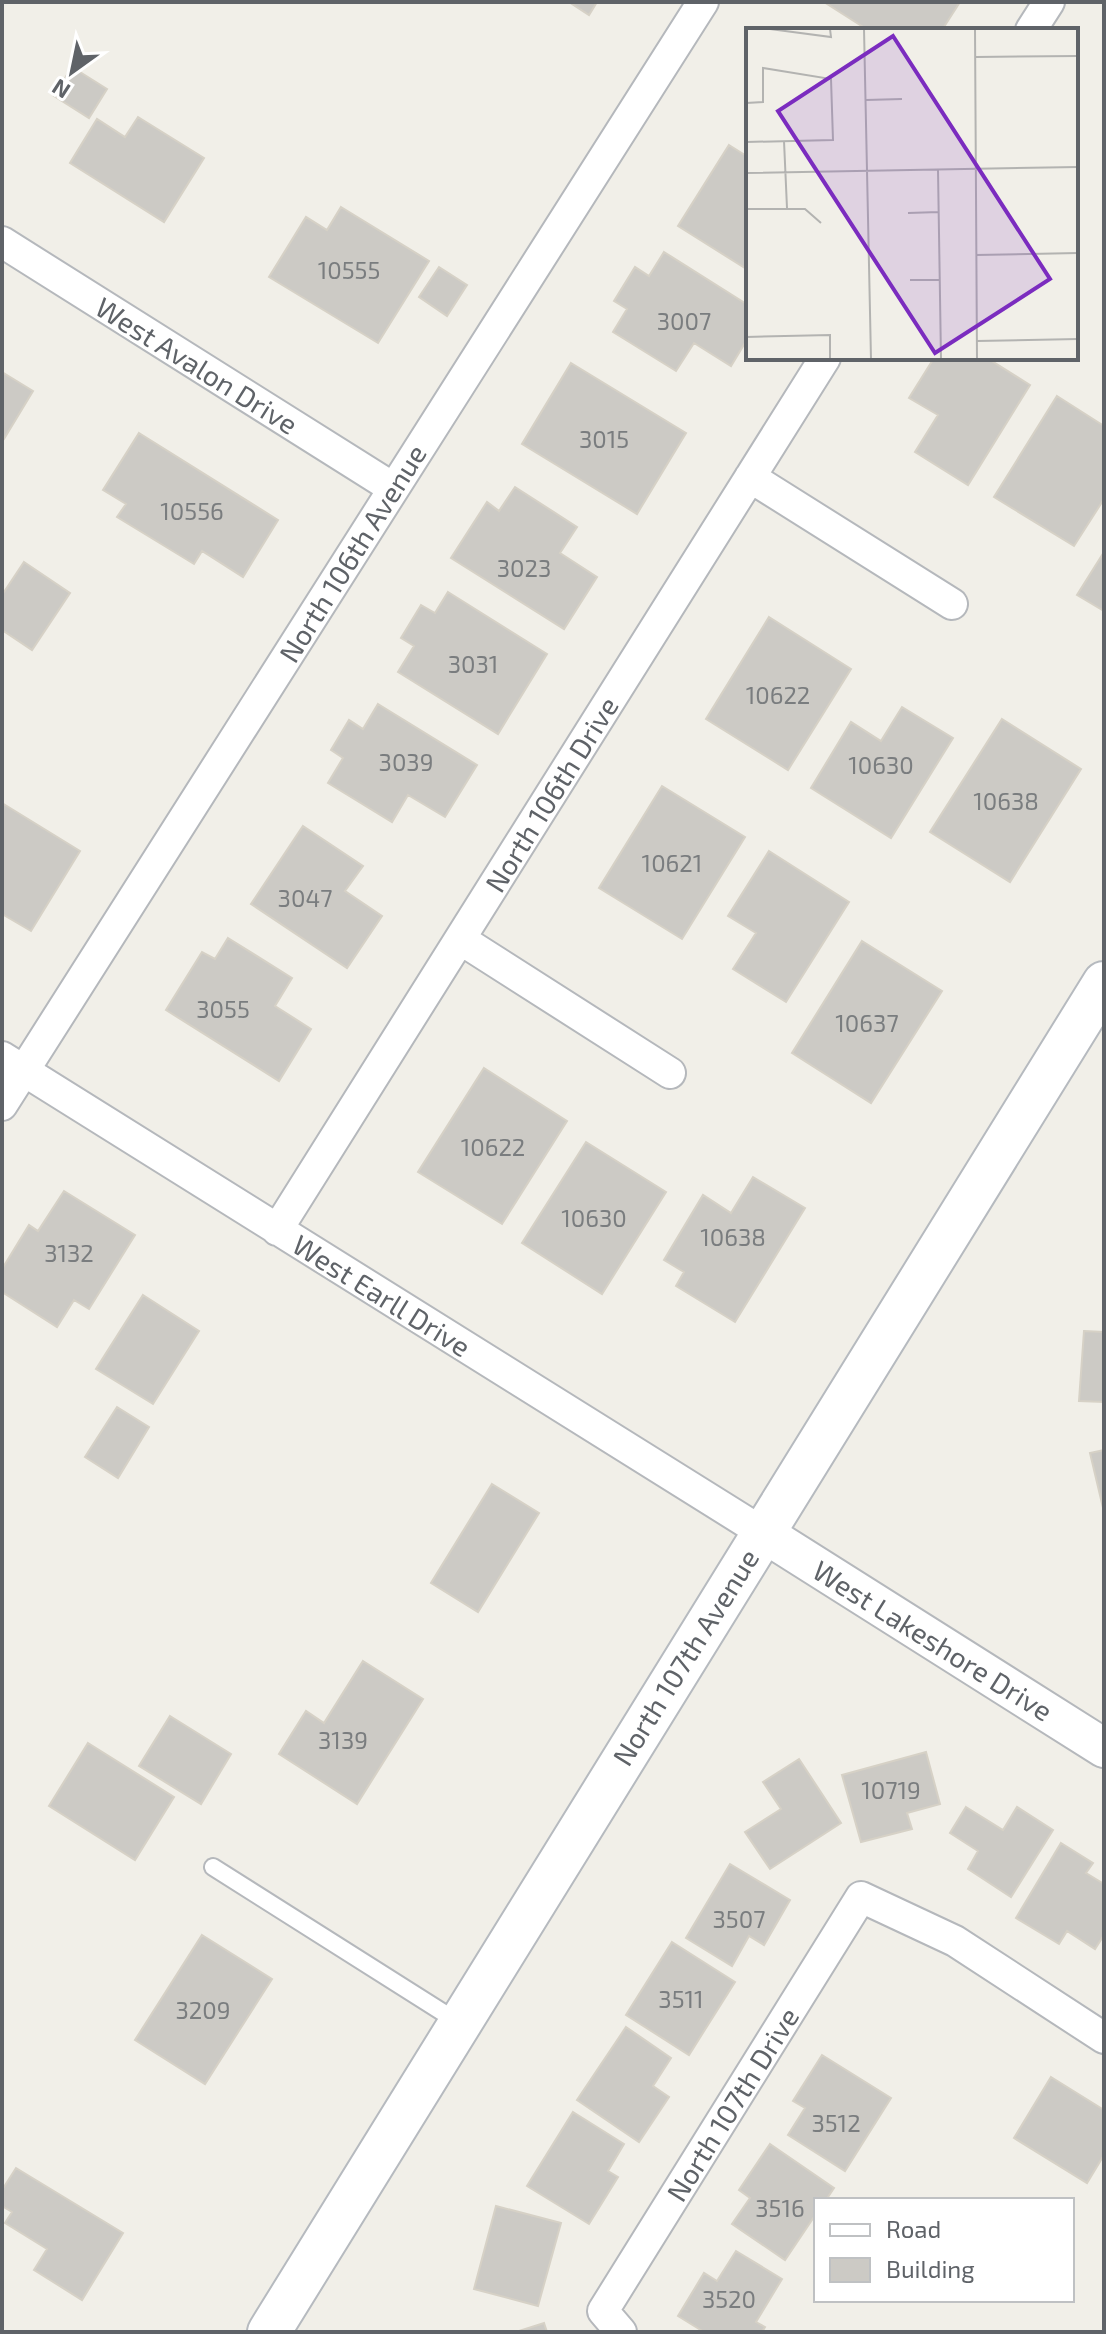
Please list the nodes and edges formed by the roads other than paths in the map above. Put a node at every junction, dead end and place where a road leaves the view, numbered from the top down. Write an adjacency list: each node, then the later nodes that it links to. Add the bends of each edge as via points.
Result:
1 (703, 2): 7 (street, North 106th Avenue)
2 (1049, 2): 3 (street)
3 (1032, 28)
4 (2, 242): 7 (street, West Avalon Drive)
5 (824, 360): 6 (street, North 106th Drive)
6 (750, 477): 8 (street); 9 (street, North 106th Drive)
7 (393, 488): 11 (street, North 106th Avenue)
8 (952, 604)
9 (460, 939): 12 (street); 14 (street, North 106th Drive)
10 (1104, 983): 15 (main road, North 107th Avenue)
11 (13, 1064): 13 (street, North 106th Avenue); 14 (street, West Earll Drive)
12 (670, 1073)
13 (2, 1105)
14 (277, 1230): 15 (street, West Earll Drive)
15 (762, 1532): 16 (street, West Lakeshore Drive); 18 (main road, North 107th Avenue)
16 (1104, 1748)
17 (213, 1867): 18 (lane)
18 (460, 2023): 21 (main road, North 107th Avenue)
19 (1104, 2038): 20 (street, North 107th Drive, via 955,1941 861,1897)
20 (612, 2322)
21 (269, 2332)

